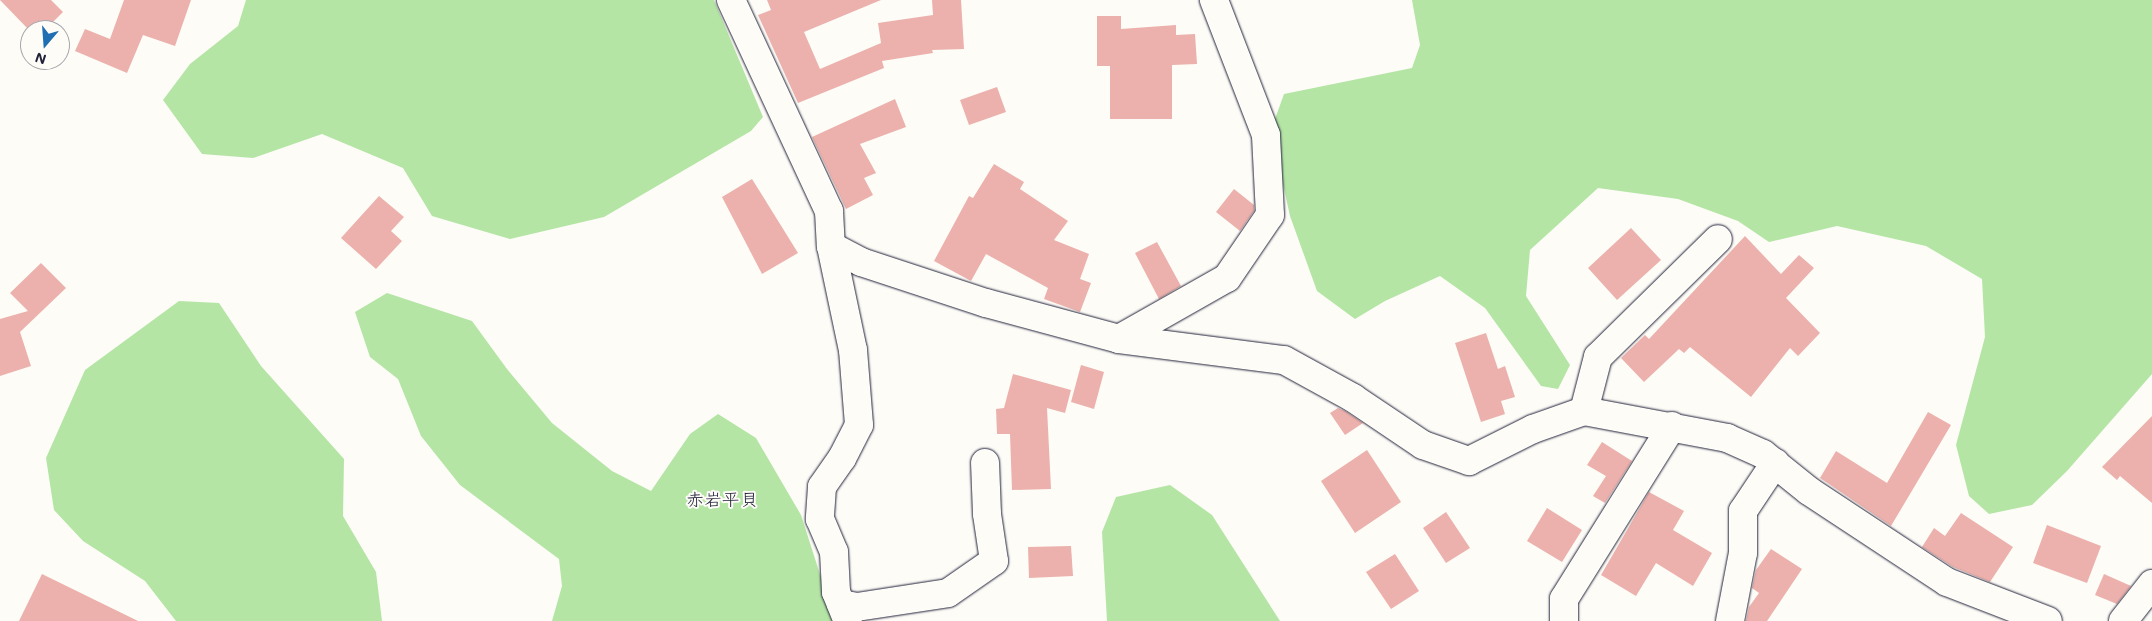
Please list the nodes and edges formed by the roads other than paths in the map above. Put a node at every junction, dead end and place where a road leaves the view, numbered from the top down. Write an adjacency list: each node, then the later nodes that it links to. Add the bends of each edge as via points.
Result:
1 (731, 0): 4 (street, via 829,211)
2 (1214, 0): 5 (street, via 1266,135 1270,215 1227,278)
3 (1718, 239): 6 (street, via 1598,357)
4 (831, 246): 5 (street, via 861,262 986,303); 11 (street, via 853,350 859,425 822,487 820,519 834,552 836,592)
5 (1120, 340): 6 (street, via 1284,360 1353,398 1424,446 1469,461 1533,429)
6 (1584, 411): 7 (street)
7 (1672, 426): 9 (street, via 1728,438); 13 (street, via 1564,599)
8 (985, 463): 11 (street, via 987,514 994,561 948,593 857,607)
9 (1774, 463): 12 (street, via 1825,502 1947,582); 14 (street, via 1743,511 1743,553)
10 (2152, 584): 15 (street)
11 (844, 613)
12 (2045, 620)
13 (1564, 621)
14 (1730, 621)
15 (2123, 621)

